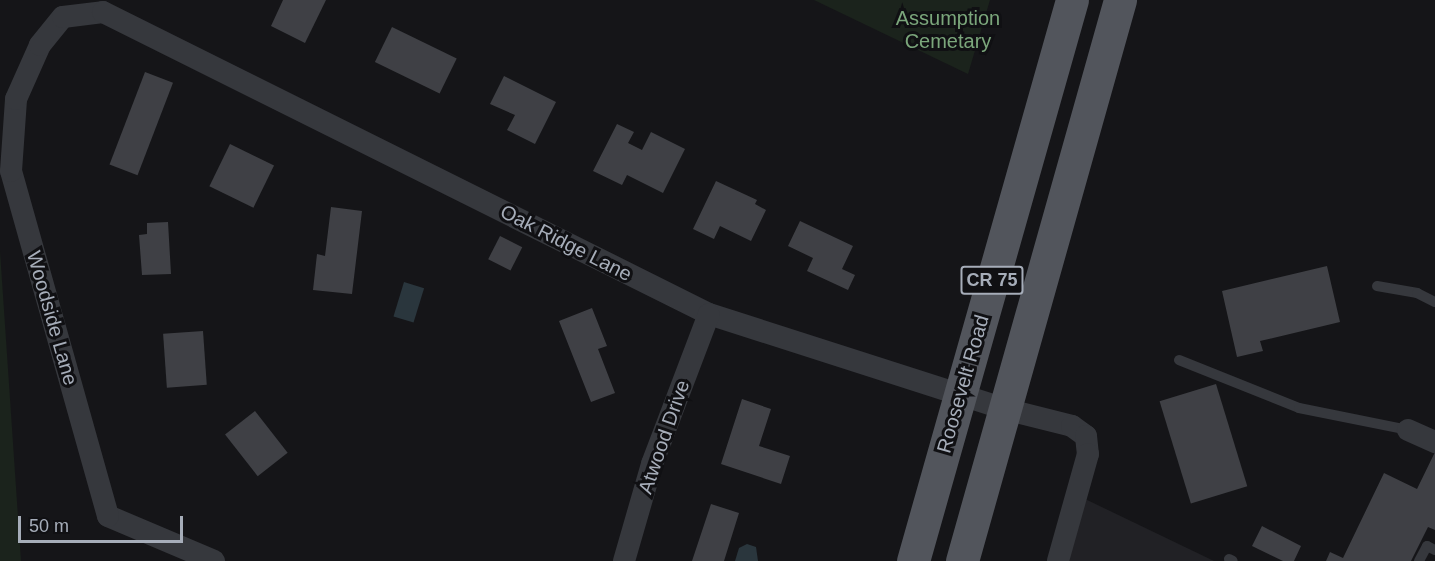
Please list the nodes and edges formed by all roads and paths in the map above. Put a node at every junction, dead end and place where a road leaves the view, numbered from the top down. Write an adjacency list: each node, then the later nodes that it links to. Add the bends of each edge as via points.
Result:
1 (1072, 0): 8 (main road, Roosevelt Road / CR 75)
2 (1120, 0): 9 (main road, CR 75)
3 (63, 17): 6 (street, Oak Ridge Lane, via 103,12); 13 (street, Woodside Lane, via 40,45 16,99 11,171 108,516)
4 (1377, 286): 5 (lane, via 1417,293)
5 (1435, 302)
6 (709, 314): 8 (street, Oak Ridge Lane); 14 (street, Atwood Drive, via 652,464)
7 (1179, 360): 10 (lane, via 1299,408)
8 (960, 395): 9 (street, Oak Ridge Lane); 15 (main road, Roosevelt Road / CR 75)
9 (1005, 409): 16 (main road, CR 75); 17 (street, Oak Ridge Lane, via 1072,426 1086,435 1088,454)
10 (1408, 429): 11 (street)
11 (1435, 442)
12 (1435, 550): 18 (lane, via 1427,546)
13 (214, 561)
14 (624, 561)
15 (913, 561)
16 (962, 561)
17 (1058, 561)
18 (1419, 561)

